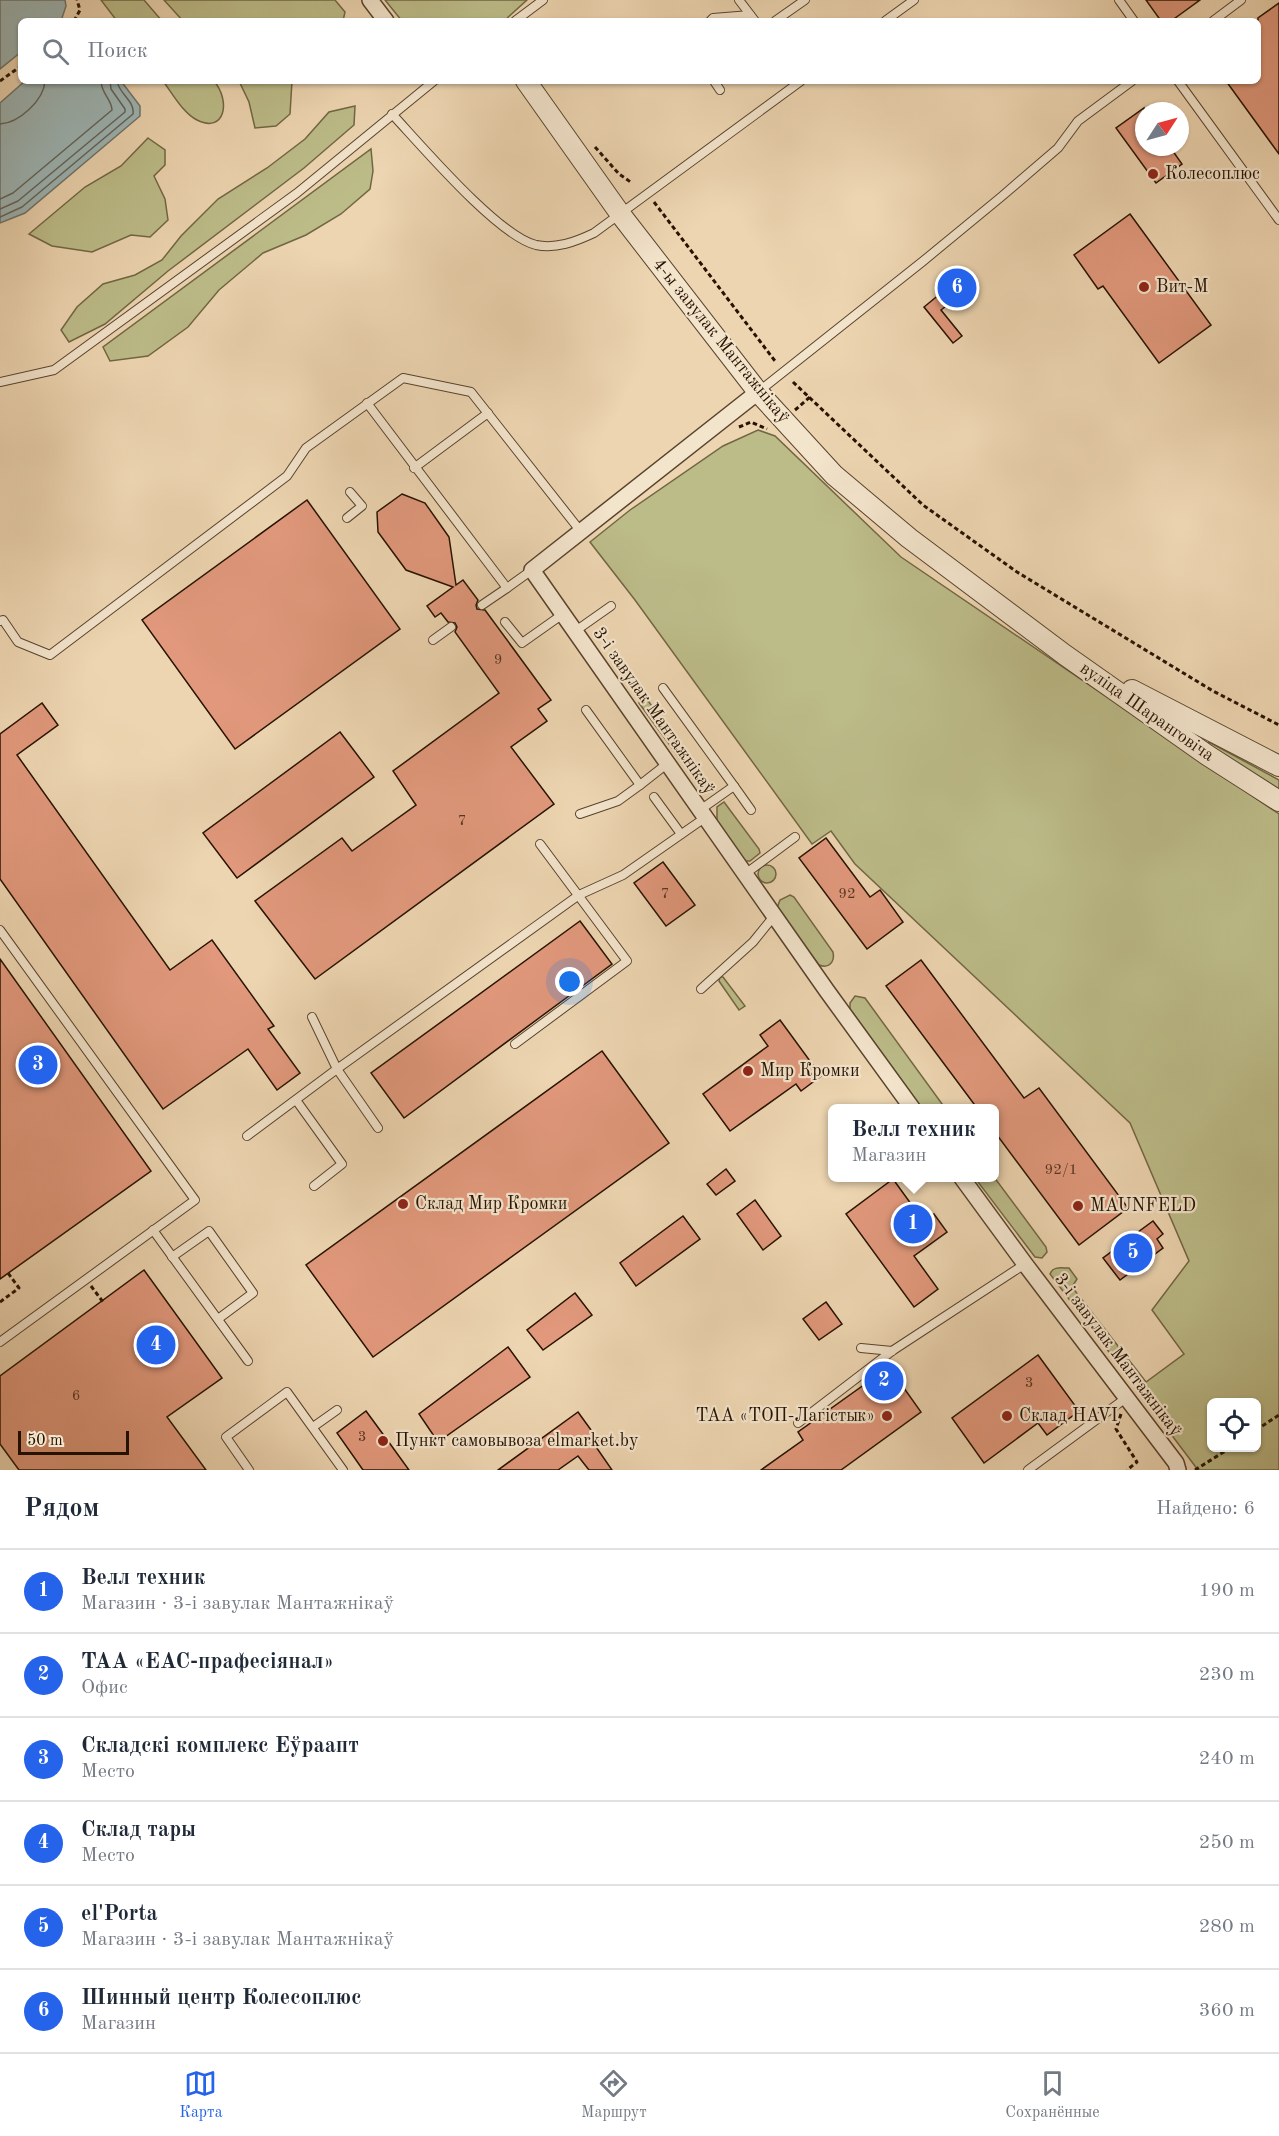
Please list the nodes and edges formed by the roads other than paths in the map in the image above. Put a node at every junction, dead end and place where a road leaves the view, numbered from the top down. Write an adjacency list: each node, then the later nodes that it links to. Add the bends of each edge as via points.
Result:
1 (370, 0): 8 (street)
2 (543, 0): 9 (lane)
3 (739, 0): 11 (lane)
4 (805, 0): 12 (lane)
5 (914, 0): 13 (lane)
6 (1119, 0): 14 (lane)
7 (1241, 0): 15 (lane)
8 (384, 18)
9 (519, 18)
10 (713, 18): 11 (lane)
11 (752, 18)
12 (779, 18)
13 (889, 18)
14 (1132, 18)
15 (1216, 18)
16 (430, 84): 23 (lane)
17 (528, 84): 24 (street, 4-ы завулак Мантажнікаў)
18 (716, 84): 22 (lane)
19 (797, 84): 24 (lane)
20 (1128, 84): 27 (lane, via 1078,121 1058,148 975,219)
21 (1180, 84): 25 (lane)
22 (720, 90)
23 (392, 114): 24 (lane, via 492,218 534,244 553,247 576,241); 26 (lane, via 297,193 54,370)
24 (621, 215): 27 (street, 4-ы завулак Мантажнікаў)
25 (1279, 220)
26 (0, 382)
27 (758, 392): 33 (street); 44 (street, 4-ы завулак Мантажнікаў, via 834,475 909,538)
28 (367, 403): 29 (lane, via 403,378 471,392); 30 (lane); 39 (lane, via 306,448 287,476 50,654 18,642)
29 (488, 413): 30 (lane); 33 (lane)
30 (414, 468): 35 (lane)
31 (350, 492): 32 (lane, via 362,506)
32 (347, 518)
33 (582, 532): 34 (street)
34 (532, 570): 35 (lane); 38 (street, 3-і завулак Мантажнікаў)
35 (507, 588): 36 (lane)
36 (482, 605)
37 (611, 606): 42 (lane)
38 (563, 614): 40 (lane, via 522,643); 42 (street, 3-і завулак Мантажнікаў)
39 (0, 621)
40 (505, 622)
41 (451, 627): 43 (lane)
42 (574, 632): 47 (street, 3-і завулак Мантажнікаў)
43 (433, 640)
44 (1065, 655): 48 (street, вуліца Шаранговіча); 52 (street, вуліца Шаранговіча)
45 (663, 688): 50 (lane)
46 (586, 710): 49 (lane)
47 (668, 763): 49 (lane); 55 (street, 3-і завулак Мантажнікаў)
48 (1279, 766)
49 (640, 785): 54 (lane, via 618,801)
50 (734, 786): 53 (lane); 55 (lane)
51 (654, 797): 56 (lane)
52 (1279, 801)
53 (751, 810)
54 (580, 814)
55 (703, 814): 56 (lane); 59 (street, 3-і завулак Мантажнікаў)
56 (681, 834): 60 (lane, via 623,875)
57 (795, 837): 59 (lane)
58 (540, 844): 60 (lane)
59 (745, 874): 61 (street, 3-і завулак Мантажнікаў)
60 (579, 895): 65 (lane, via 627,961); 66 (lane)
61 (774, 916): 63 (lane, via 753,942); 68 (street, 3-і завулак Мантажнікаў)
62 (0, 930): 73 (lane, via 195,1200)
63 (701, 989)
64 (312, 1017): 66 (lane)
65 (515, 1044)
66 (337, 1069): 67 (lane); 69 (lane)
67 (296, 1100): 70 (lane); 72 (lane, via 342,1164)
68 (909, 1104)
69 (378, 1128)
70 (247, 1136)
71 (965, 1182): 75 (street, 3-і завулак Мантажнікаў)
72 (314, 1186)
73 (153, 1230): 74 (lane); 77 (lane)
74 (172, 1257): 76 (lane); 76 (lane, via 209,1231 254,1293)
75 (1025, 1264): 79 (lane); 81 (street, 3-і завулак Мантажнікаў)
76 (218, 1319): 80 (lane)
77 (0, 1342)
78 (861, 1348): 79 (lane)
79 (892, 1351): 83 (lane)
80 (248, 1361)
81 (1126, 1398): 87 (lane); 88 (street, 3-і завулак Мантажнікаў)
82 (337, 1410): 84 (lane)
83 (798, 1423)
84 (313, 1427): 85 (lane, via 287,1392 226,1437); 86 (lane)
85 (249, 1470)
86 (344, 1470)
87 (1028, 1470)
88 (1178, 1470)

